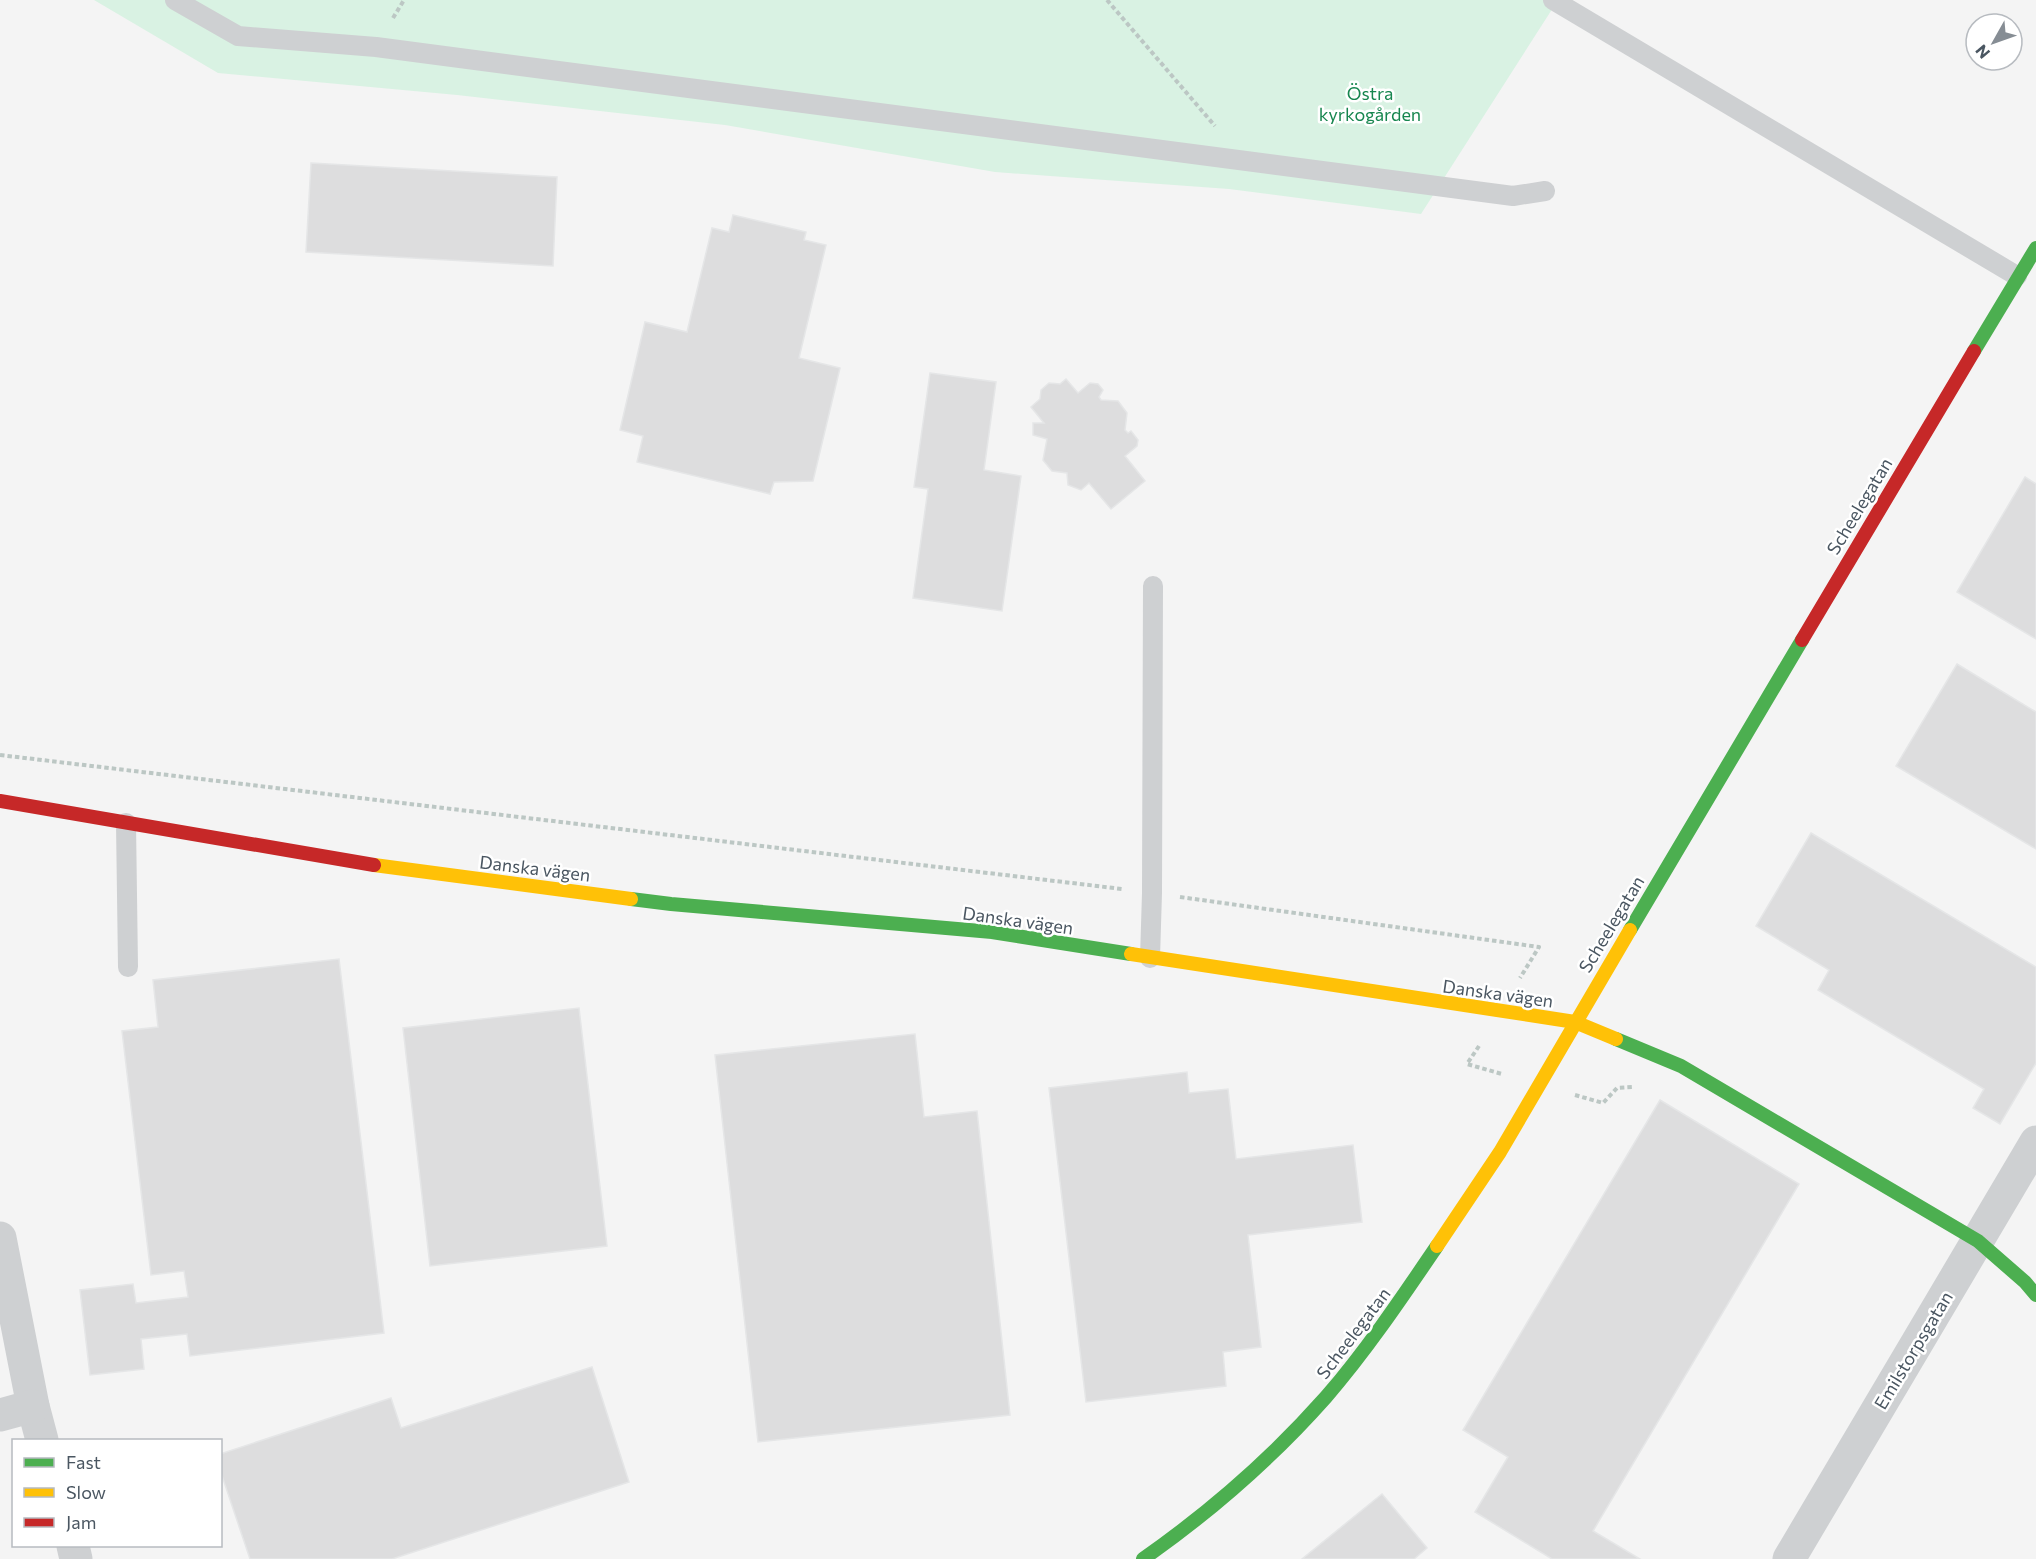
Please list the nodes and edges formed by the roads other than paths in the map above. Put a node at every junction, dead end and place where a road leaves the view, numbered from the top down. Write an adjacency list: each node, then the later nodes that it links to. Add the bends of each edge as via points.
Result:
1 (175, 0): 3 (lane, via 238,36 376,47 1513,196)
2 (1553, 0): 5 (lane)
3 (1545, 191)
4 (2036, 248): 5 (street, Scheelegatan)
5 (2017, 276): 11 (street, Scheelegatan)
6 (1152, 586): 9 (lane)
7 (0, 801): 8 (street, Danska vägen)
8 (126, 823): 9 (street, Danska vägen, via 376,866 671,904 992,932); 10 (lane)
9 (1149, 958): 11 (street, Danska vägen)
10 (128, 968)
11 (1575, 1022): 14 (street, Danska vägen, via 1681,1066); 19 (street, Scheelegatan, via 1500,1152 1398,1304 1327,1396 1251,1474)
12 (2036, 1142): 14 (street, Emilstorpsgatan)
13 (0, 1238): 16 (street)
14 (1978, 1241): 15 (street, Danska vägen); 20 (street, Emilstorpsgatan)
15 (2036, 1295)
16 (33, 1406): 17 (street); 18 (street)
17 (0, 1415)
18 (42, 1439)
19 (1143, 1559)
20 (1789, 1559)

